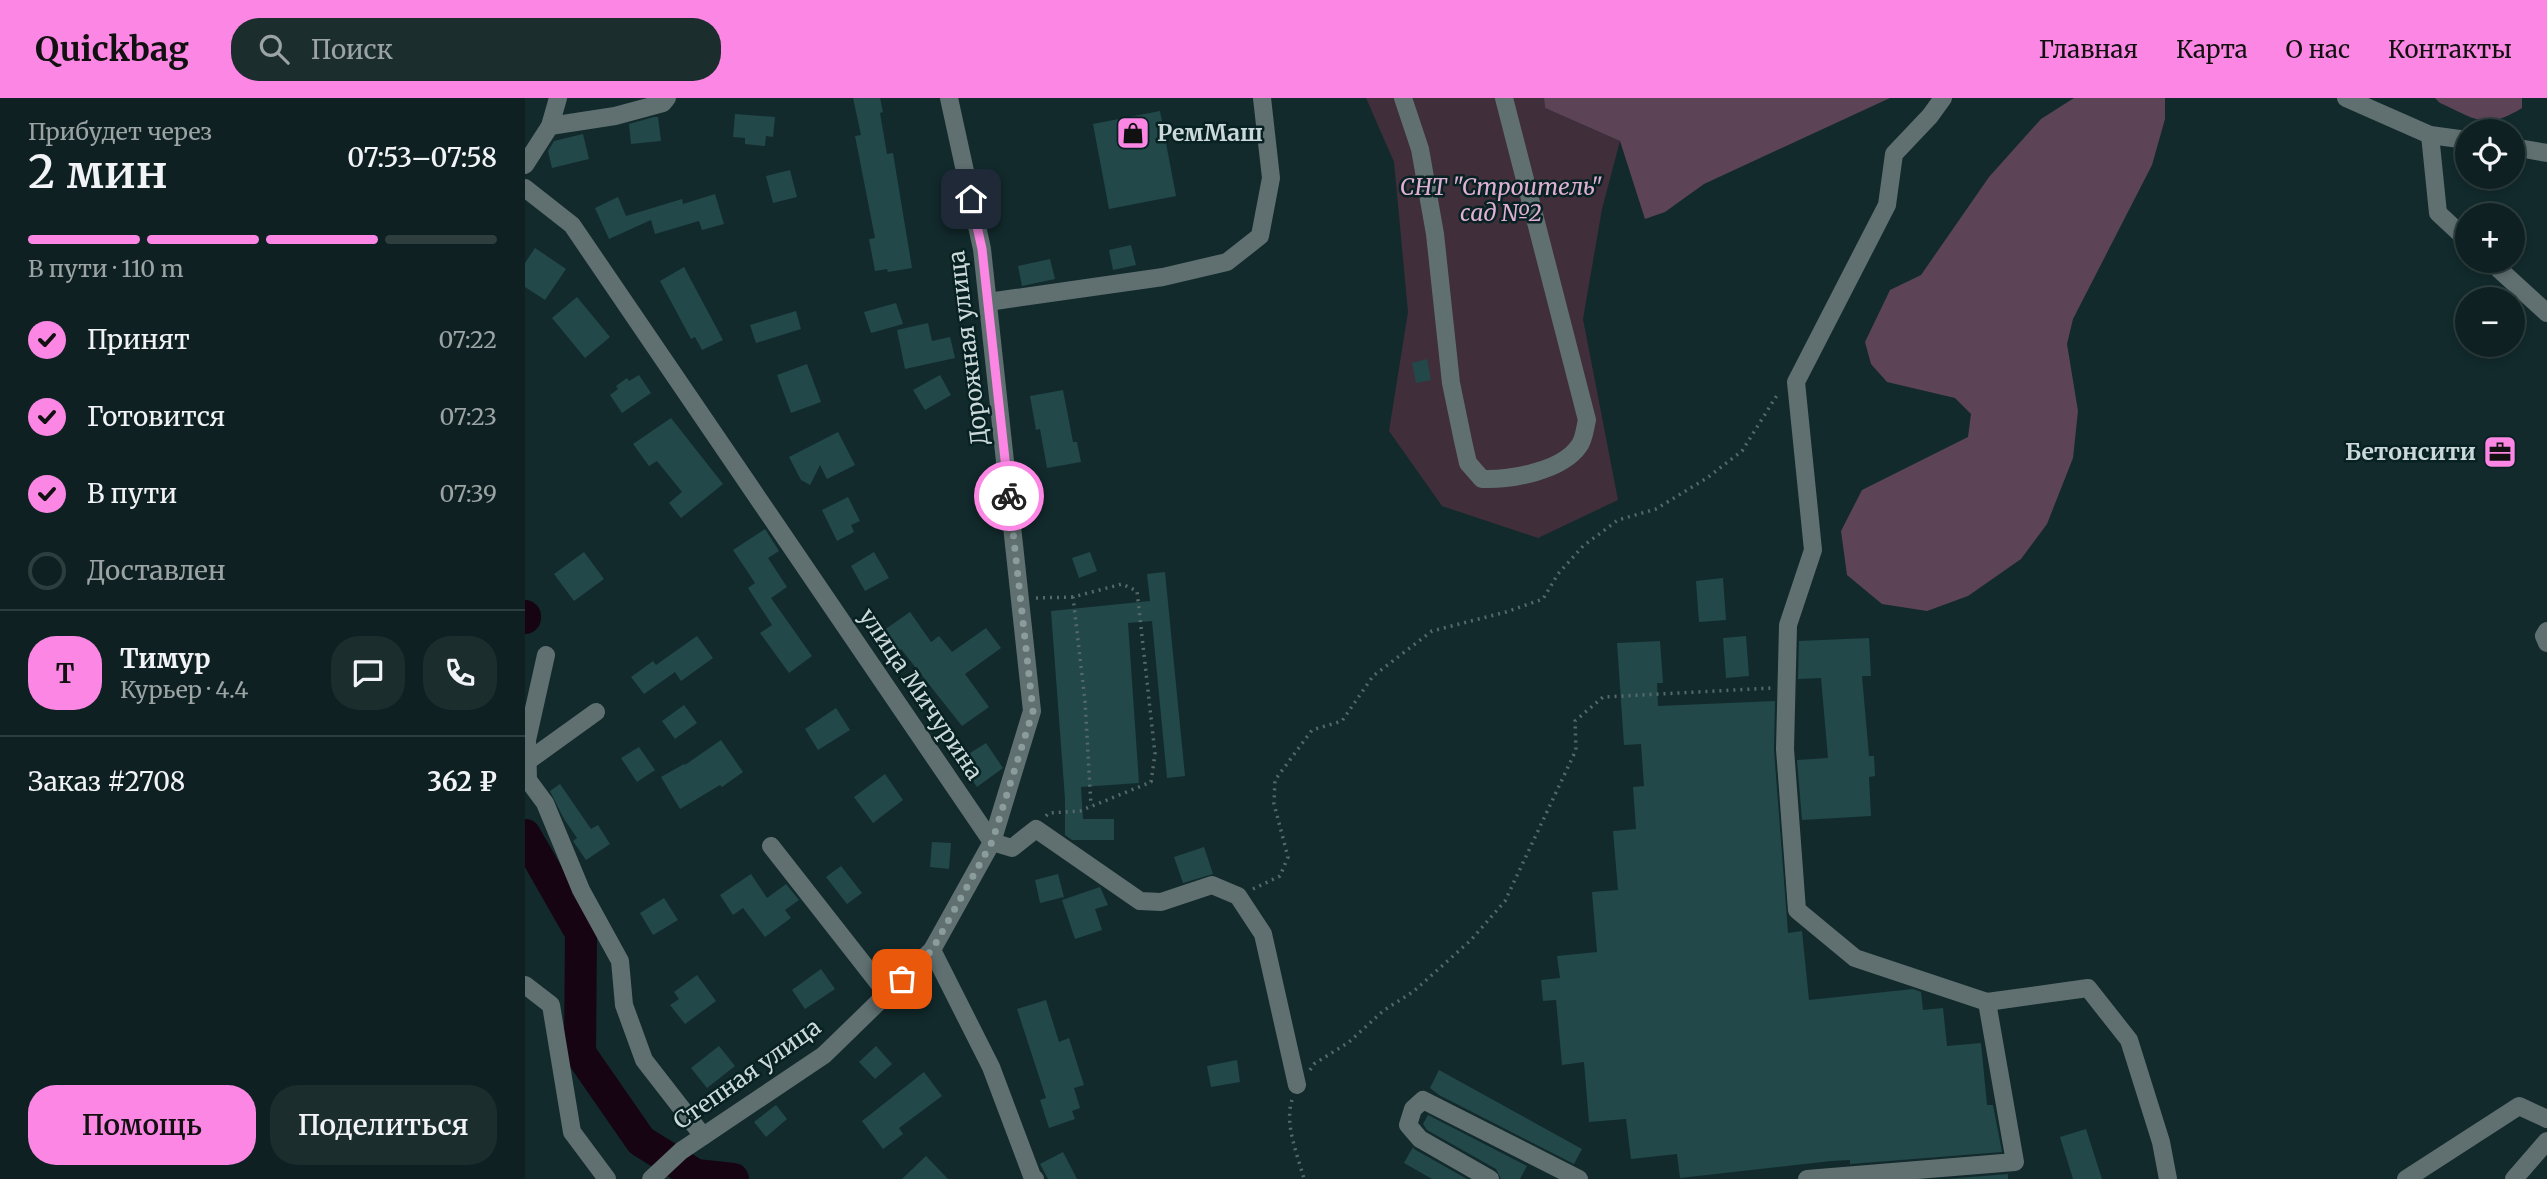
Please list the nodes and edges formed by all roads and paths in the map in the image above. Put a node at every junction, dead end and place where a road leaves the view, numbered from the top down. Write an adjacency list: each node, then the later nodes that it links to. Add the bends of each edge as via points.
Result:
1 (558, 98): 9 (street)
2 (667, 98): 9 (street, via 615,116)
3 (949, 98): 18 (street, Дорожная улица, via 982,249)
4 (1262, 98): 18 (street, via 1271,178 1260,236 1227,262 1163,278)
5 (1403, 98): 6 (street, via 1420,149 1451,383 1468,463 1482,479 1503,480 1562,464 1581,445 1587,420)
6 (1504, 98)
7 (1943, 98): 26 (street, via 1894,154 1887,205 1796,382 1812,550 1788,625)
8 (2346, 98): 10 (street)
9 (551, 126): 14 (street)
10 (2430, 135): 11 (street); 16 (street, via 2438,213)
11 (2455, 138)
12 (2525, 149): 13 (street)
13 (2547, 153)
14 (525, 165)
15 (525, 188): 31 (street, улица Мичурина, via 572,225)
16 (2455, 229)
17 (2503, 273): 19 (street)
18 (988, 302): 22 (street, Дорожная улица)
19 (2547, 313)
20 (1786, 383): 33 (path, via 1742,451 1656,509 1618,520 1583,546 1542,599 1432,631 1373,676 1342,721 1312,730 1275,780 1274,804 1288,857 1280,876)
21 (1073, 597): 22 (path); 29 (path); 29 (path, via 1122,584 1136,592 1154,754 1151,782)
22 (1020, 599): 31 (street, Дорожная улица, via 1033,711)
23 (2547, 631): 24 (street)
24 (2547, 643)
25 (546, 655): 28 (street, via 527,740)
26 (1788, 687): 37 (street, via 1785,749 1797,910 1855,958); 38 (path, via 1603,697 1590,706 1575,721 1576,750 1504,901 1471,940 1414,991 1314,1064)
27 (596, 712): 28 (street)
28 (528, 761): 40 (street, via 528,780 545,803 582,890 620,961 624,1005 645,1060)
29 (1091, 806): 30 (path, via 1049,814)
30 (1036, 829): 31 (street, via 1012,848); 33 (street, via 1140,901 1161,902 1212,885)
31 (992, 842): 34 (street, Дорожная улица)
32 (771, 846): 36 (street)
33 (1238, 896): 38 (street, via 1263,934)
34 (932, 950): 36 (street, Степная улица); 44 (street, via 991,1067)
35 (525, 985): 43 (street, via 551,1005 572,1132)
36 (887, 994): 40 (street, Степная улица, via 824,1055)
37 (1987, 1002): 48 (street, via 2015,1162); 49 (street, via 2088,988 2129,1040)
38 (1297, 1085): 45 (path, via 1289,1109)
39 (2547, 1119): 50 (street, via 2519,1106)
40 (703, 1136): 42 (street, Степная улица)
41 (2547, 1141): 51 (street)
42 (657, 1173)
43 (607, 1179)
44 (1035, 1179)
45 (1304, 1179)
46 (1490, 1179): 47 (street, via 1420,1139 1408,1125 1413,1108 1423,1100)
47 (1579, 1179)
48 (1807, 1179)
49 (2168, 1179)
50 (2406, 1179)
51 (2514, 1179)

